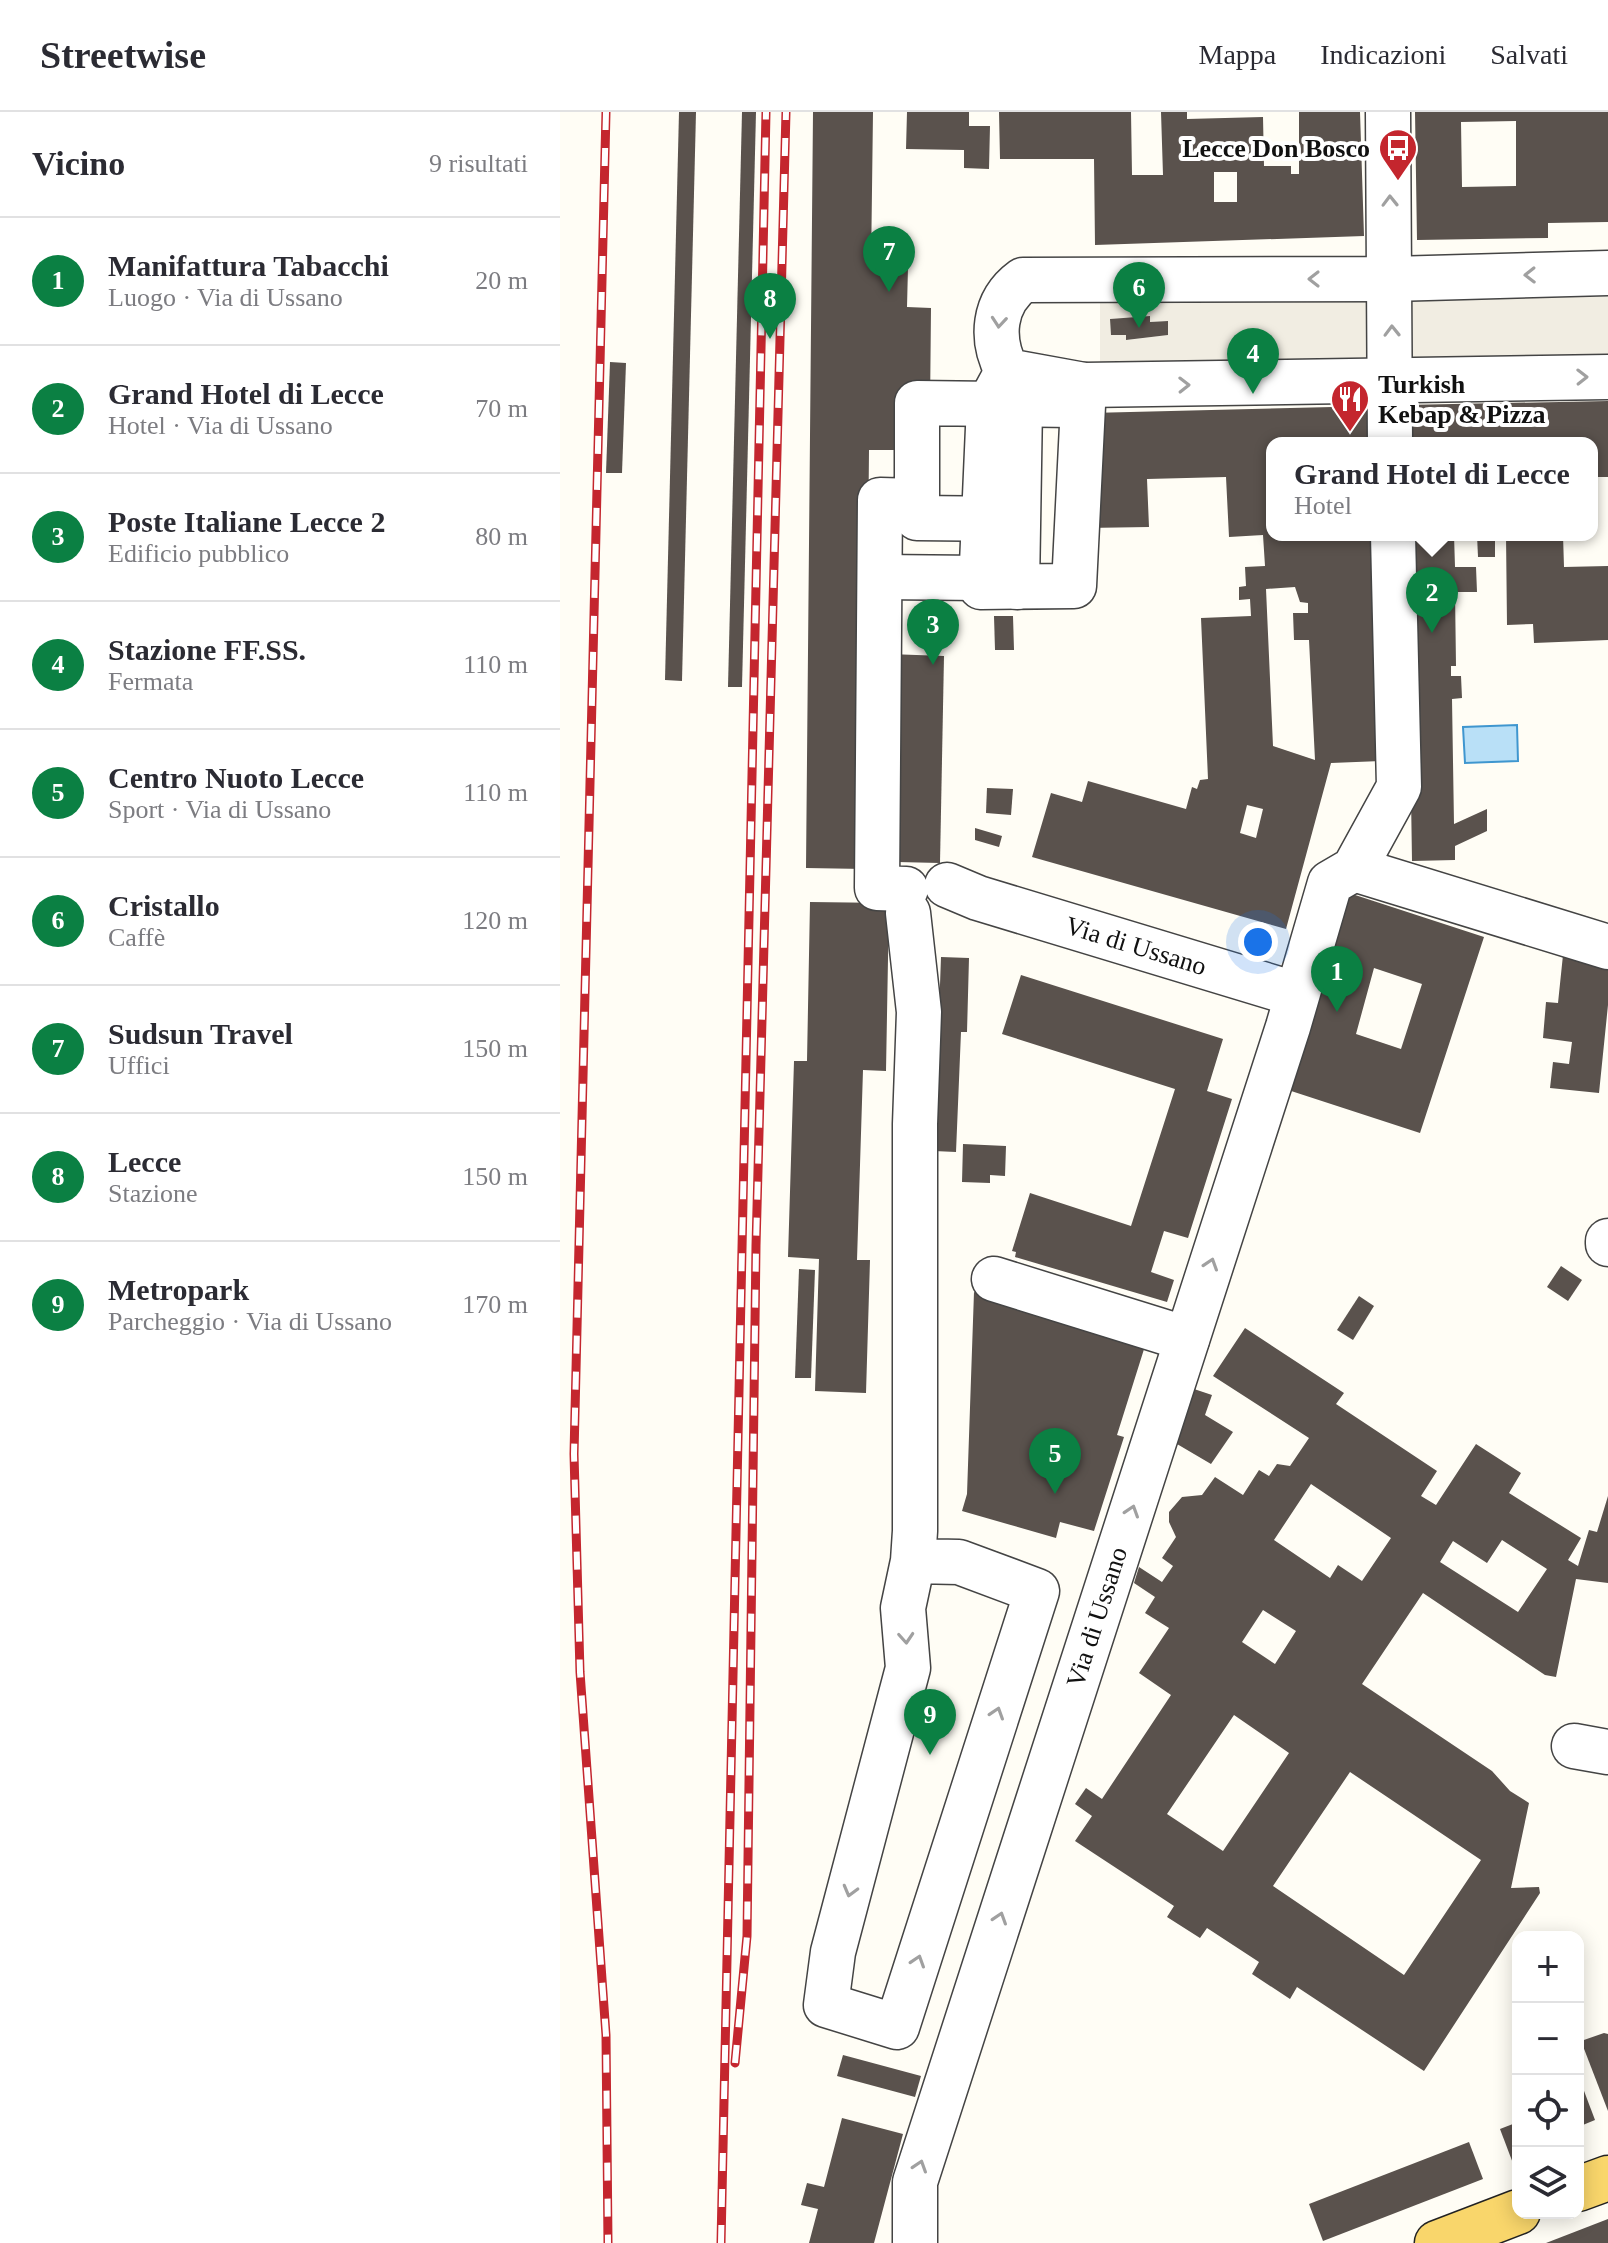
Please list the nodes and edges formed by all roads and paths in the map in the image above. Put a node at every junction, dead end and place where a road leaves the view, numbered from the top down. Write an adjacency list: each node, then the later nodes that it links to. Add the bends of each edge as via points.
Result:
1 (1388, 112): 3 (street, one-way to 1)
2 (1608, 273): 3 (street, one-way to 3)
3 (1392, 279): 5 (street, one-way to 3); 7 (street, one-way to 7, via 1023,280 1007,292 998,315)
4 (1608, 377): 5 (street, one-way to 4)
5 (1392, 382): 6 (street, one-way to 5); 8 (street)
6 (1091, 392): 7 (street); 10 (street)
7 (1005, 394): 9 (street); 11 (street, via 917,403)
8 (1390, 437)
9 (1003, 469): 10 (street); 11 (street); 12 (street)
10 (1080, 472): 13 (street)
11 (917, 495): 12 (street); 15 (street, via 880,500)
12 (1001, 519): 13 (street); 16 (street)
13 (1078, 519): 16 (street, via 1074,586)
14 (1393, 541): 17 (street, Via di Ussano, via 1399,787)
15 (898, 577): 16 (street); 18 (street, Via di Ussano, via 877,888)
16 (999, 582)
17 (1354, 869): 19 (street); 20 (street, Via di Ussano, via 1330,883)
18 (936, 901): 20 (street, Via di Ussano); 23 (street, via 919,1012 915,1124)
19 (1608, 947)
20 (1295, 994): 22 (street, Via di Ussano, one-way to 20)
21 (994, 1279): 22 (street)
22 (1187, 1339): 27 (street, Via di Ussano, one-way to 22, via 915,2182)
23 (913, 1561): 23 (street, one-way to 23, via 903,1608 908,1668 833,1952 826,2005 897,2027 1037,1591 959,1562)
24 (1608, 2178): 25 (main road)
25 (1584, 2187)
26 (1512, 2214): 28 (main road)
27 (915, 2243)
28 (1437, 2243)

